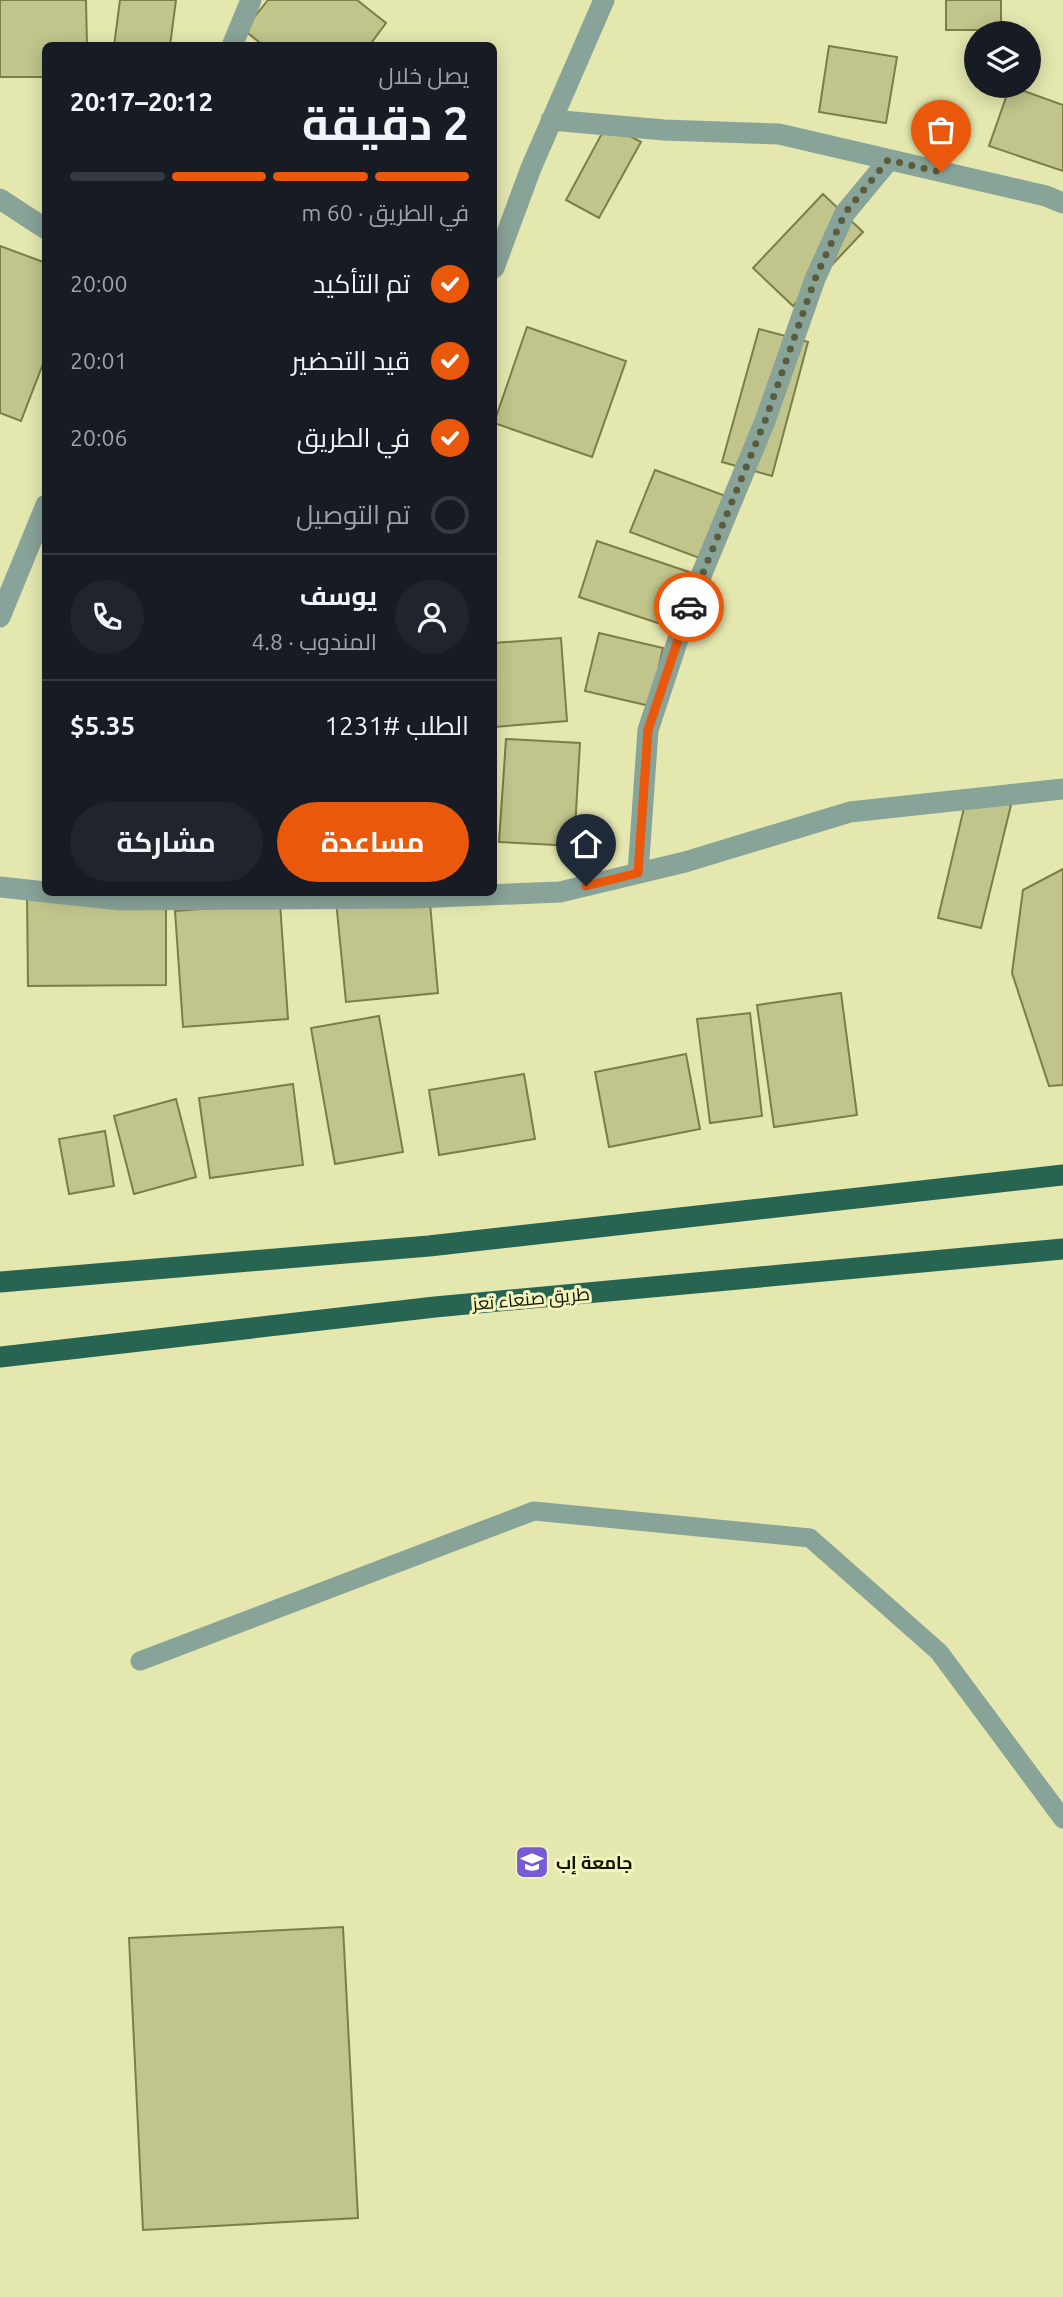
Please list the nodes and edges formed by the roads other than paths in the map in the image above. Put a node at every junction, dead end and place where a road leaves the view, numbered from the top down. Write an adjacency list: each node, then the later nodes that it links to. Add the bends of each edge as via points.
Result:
1 (251, 0): 3 (street)
2 (604, 0): 4 (street)
3 (234, 42)
4 (551, 120): 5 (street, via 779,134); 9 (street)
5 (888, 160): 7 (street); 13 (street, via 845,213 815,279 765,421 691,600 648,730)
6 (0, 199): 8 (street)
7 (1063, 203)
8 (42, 226)
9 (497, 260)
10 (42, 515): 11 (street)
11 (0, 617)
12 (1063, 789): 13 (street, via 850,812)
13 (638, 873): 16 (street, via 560,892)
14 (0, 887): 15 (street)
15 (42, 892)
16 (497, 895)
17 (79, 896): 18 (street, via 120,901)
18 (272, 896): 19 (street)
19 (462, 896)
20 (1063, 1175): 22 (highway, via 429,1246)
21 (1063, 1249): 23 (highway, طريق صنعاء تعز, via 435,1307)
22 (0, 1282)
23 (0, 1357)
24 (140, 1661): 25 (lane, via 534,1511 810,1538 939,1652)
25 (1063, 1818)

